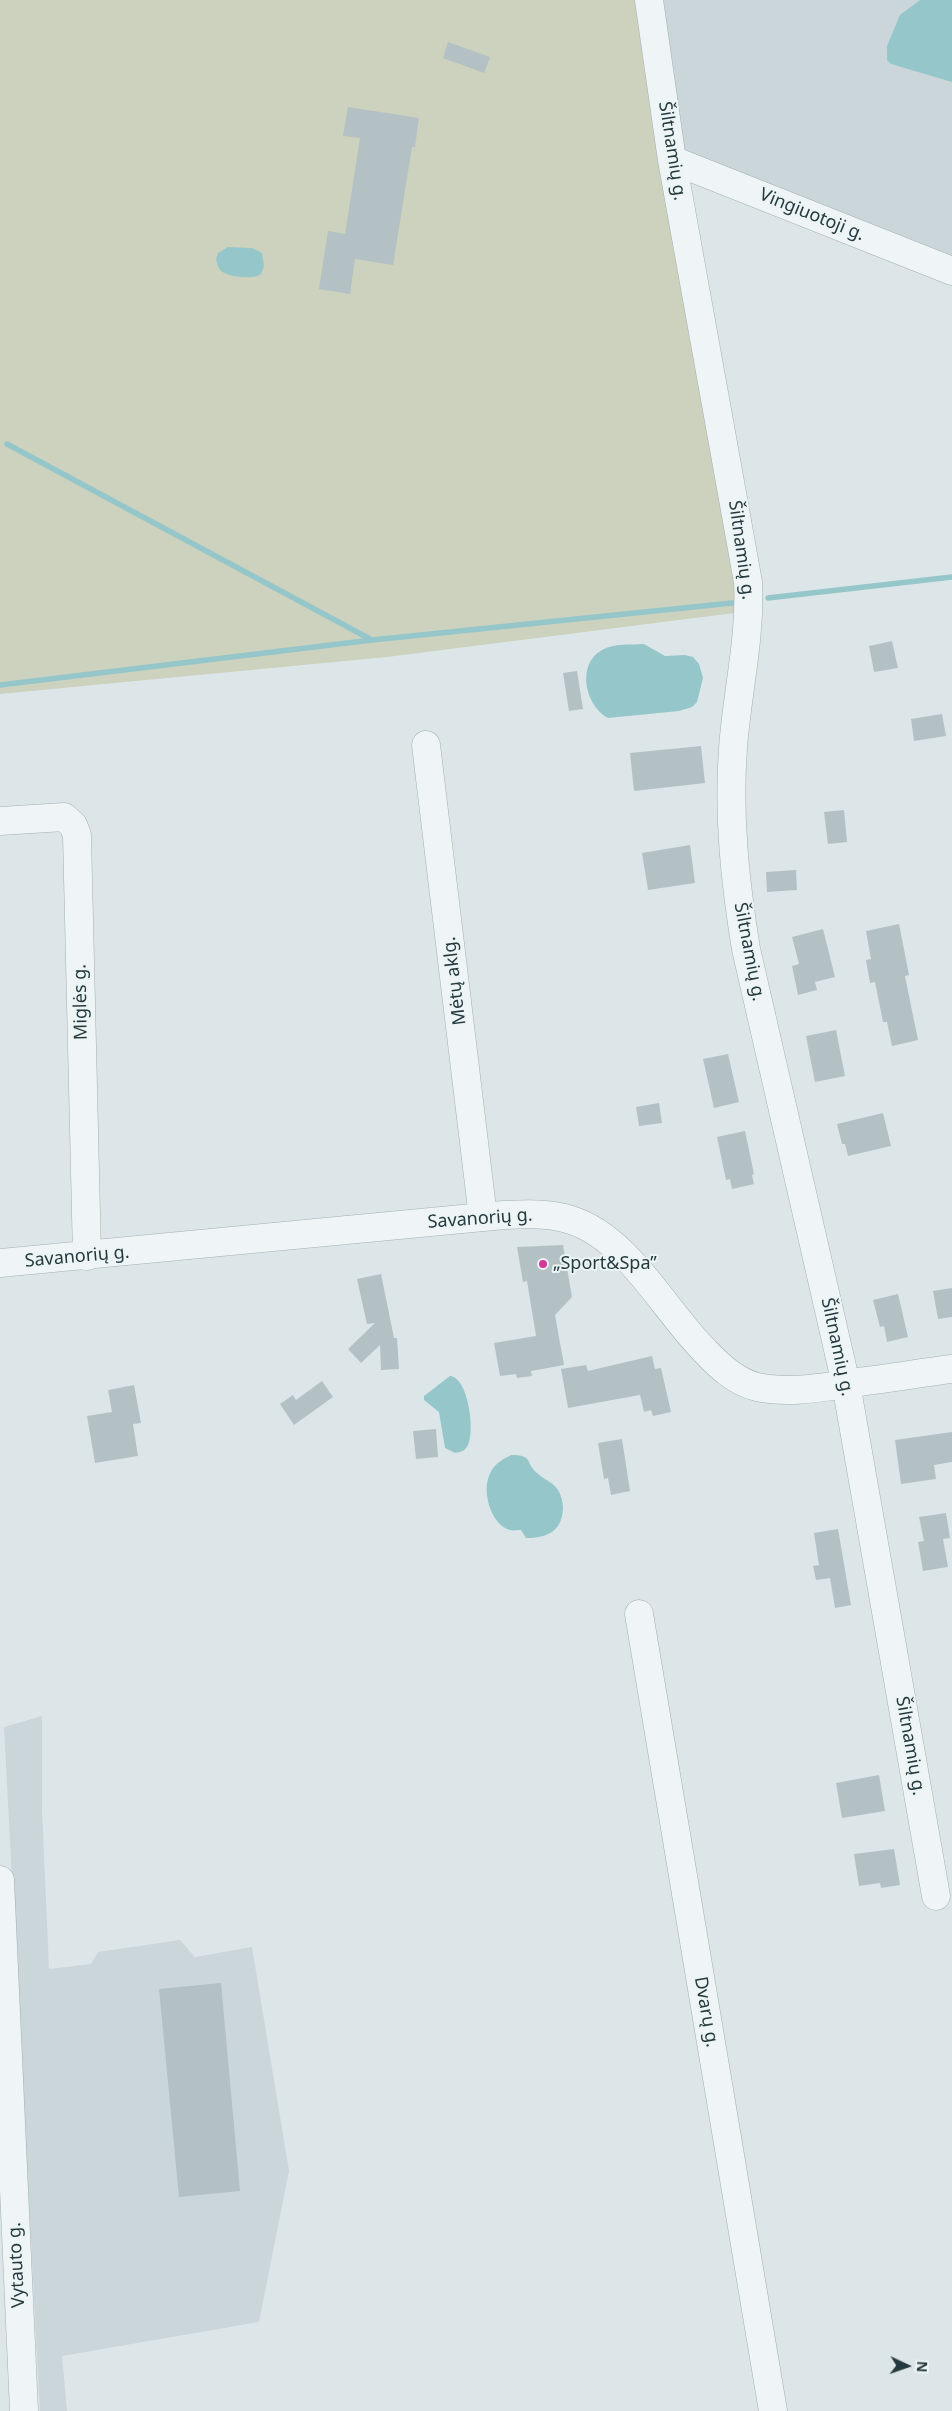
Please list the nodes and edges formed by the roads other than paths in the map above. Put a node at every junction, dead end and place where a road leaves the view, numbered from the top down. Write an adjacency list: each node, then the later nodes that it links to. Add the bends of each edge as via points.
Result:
1 (649, 0): 2 (street, Šiltnamių g.)
2 (672, 160): 3 (street, Vingiuotoji g.); 10 (street, Šiltnamių g., via 748,582 750,611 733,749 732,845 737,892 749,958)
3 (952, 271)
4 (426, 744): 6 (street, Mėtų aklg.)
5 (0, 822): 7 (street, Miglės g., via 64,817 78,836)
6 (483, 1217): 7 (street, Savanorių g.); 10 (street, Savanorių g., via 541,1214 572,1220 599,1233 622,1252 696,1343 733,1376 755,1386 806,1390)
7 (87, 1256): 8 (street, Savanorių g.)
8 (0, 1264)
9 (952, 1368): 10 (street, Savanorių g.)
10 (846, 1384): 13 (street, Šiltnamių g.)
11 (639, 1614): 15 (street, Dvarų g.)
12 (0, 1880): 14 (street, Vytauto g.)
13 (936, 1896)
14 (24, 2411)
15 (773, 2411)

